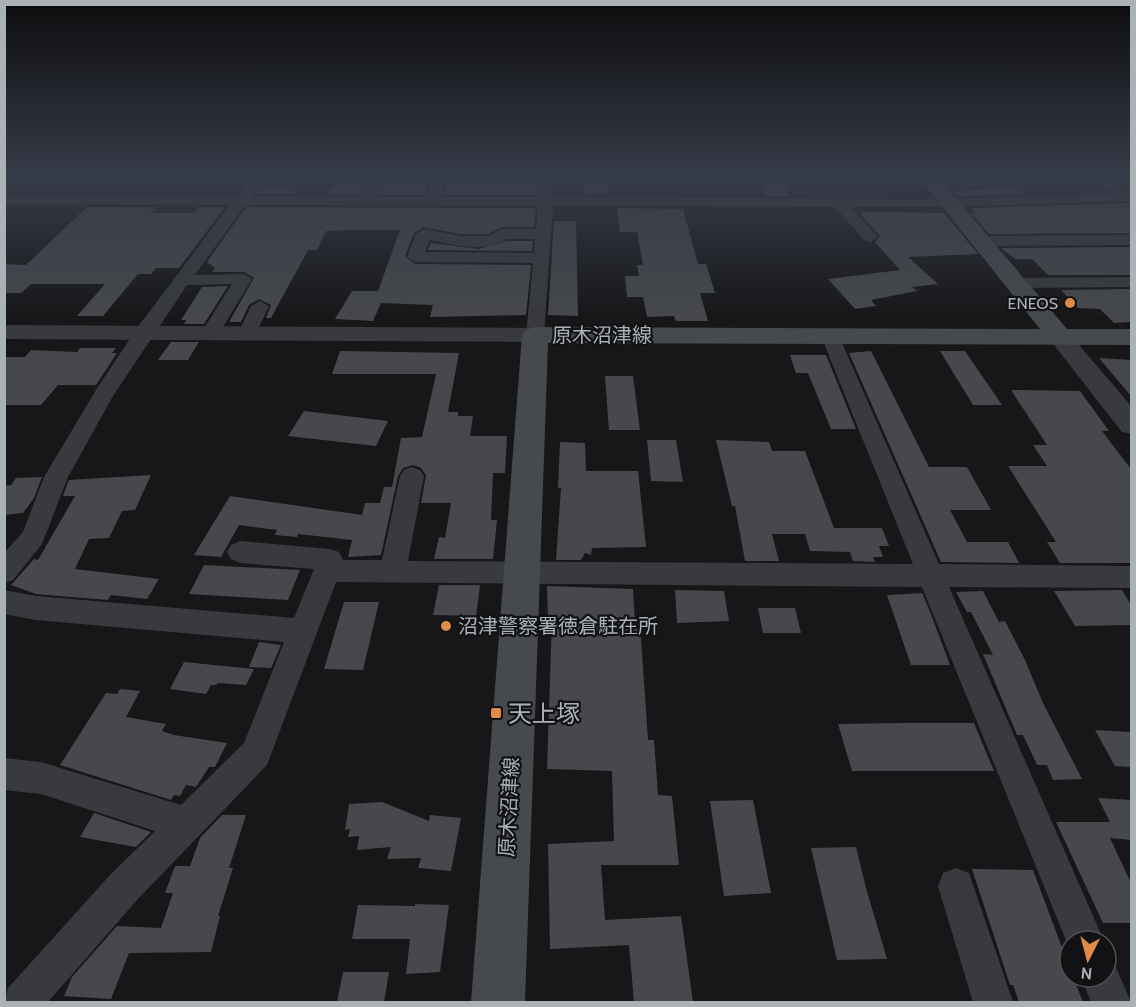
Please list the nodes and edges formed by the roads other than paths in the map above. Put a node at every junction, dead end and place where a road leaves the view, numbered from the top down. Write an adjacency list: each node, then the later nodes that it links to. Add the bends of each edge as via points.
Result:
1 (225, 223): 14 (street)
2 (431, 223): 13 (street, via 415,257)
3 (444, 223): 11 (street)
4 (467, 223): 11 (street)
5 (545, 223): 8 (street)
6 (855, 223): 9 (street)
7 (964, 223): 12 (main road)
8 (544, 234): 11 (street, via 502,234 493,241); 13 (street)
9 (870, 237)
10 (1131, 240): 12 (street)
11 (461, 241)
12 (979, 241): 16 (main road)
13 (542, 258): 22 (street)
14 (182, 280): 19 (street); 20 (street, via 244,279)
15 (1131, 282): 16 (street)
16 (1015, 283): 24 (main road)
17 (260, 306): 21 (street)
18 (4, 332): 19 (street)
19 (144, 332): 20 (street); 29 (street, via 56,477 33,537)
20 (210, 333): 21 (street)
21 (247, 333): 22 (street)
22 (535, 335): 23 (main road, 原木沼津線); 31 (main road, 原木沼津線)
23 (830, 336): 24 (main road, 原木沼津線); 33 (street)
24 (1059, 336): 25 (main road, 原木沼津線); 26 (street)
25 (1131, 337)
26 (1131, 425)
27 (412, 476): 30 (street)
28 (240, 552): 32 (street, via 330,560)
29 (4, 572)
30 (393, 572): 31 (street); 32 (street, via 327,571)
31 (523, 573): 33 (street); 42 (main road, 原木沼津線)
32 (325, 576): 36 (street)
33 (930, 576): 34 (street); 40 (street)
34 (1131, 577)
35 (4, 602): 36 (street)
36 (303, 631): 38 (street, via 256,754)
37 (4, 774): 38 (street, via 41,778)
38 (186, 824): 41 (street)
39 (956, 886): 43 (street)
40 (1080, 929)
41 (22, 1002)
42 (498, 1002)
43 (993, 1002)

